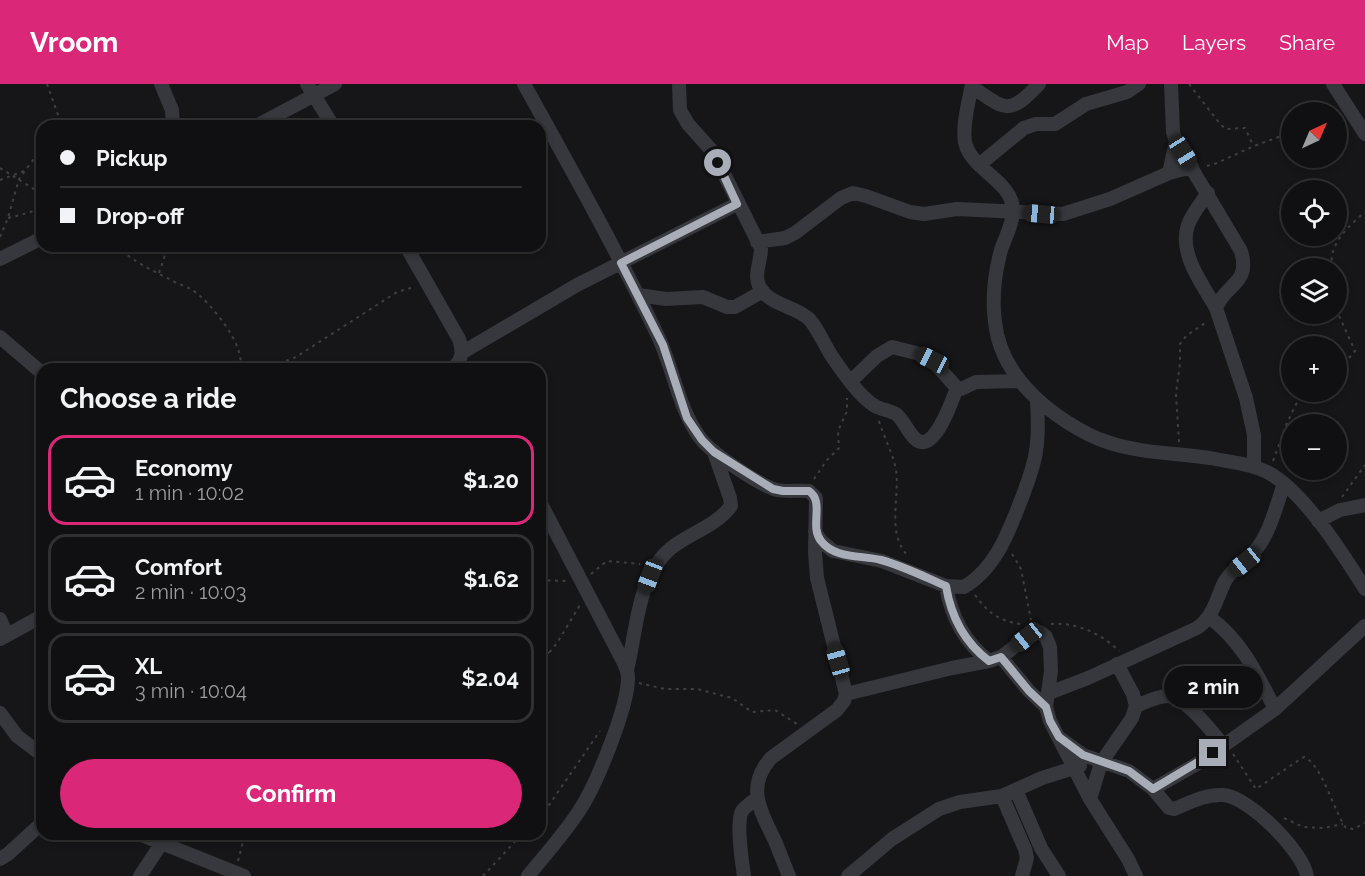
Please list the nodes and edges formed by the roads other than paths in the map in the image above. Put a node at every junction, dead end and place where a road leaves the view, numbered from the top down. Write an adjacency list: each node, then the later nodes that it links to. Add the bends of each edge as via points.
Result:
1 (161, 84): 11 (street)
2 (335, 84): 10 (street)
3 (524, 84): 14 (street)
4 (679, 84): 22 (street, via 680,110 713,152)
5 (1039, 84): 9 (street, via 1015,106 1006,107)
6 (1139, 84): 18 (street, via 1127,92 1086,104 1055,124 1024,128)
7 (1172, 84): 17 (street)
8 (1334, 84): 16 (street)
9 (972, 85): 18 (street, via 965,142)
10 (311, 90): 12 (street); 13 (street)
11 (173, 120)
12 (264, 120)
13 (329, 120)
14 (544, 120)
15 (546, 125): 28 (street)
16 (1365, 134)
17 (1176, 142): 19 (street); 20 (street)
18 (980, 165): 23 (street, via 1010,197)
19 (1192, 167): 20 (street); 21 (street)
20 (1169, 173): 23 (street, via 1063,214)
21 (1208, 193): 31 (street, via 1188,224 1185,236 1186,249); 31 (street, via 1245,264 1243,276 1223,297)
22 (737, 204): 25 (street); 28 (street)
23 (1013, 212): 25 (street, via 957,209 917,213 853,193 795,233); 36 (street, via 996,276 995,322 1000,348)
24 (36, 241): 27 (street)
25 (757, 242): 29 (street, via 761,256 756,274)
26 (410, 252): 33 (street, via 459,339)
27 (0, 259)
28 (621, 263): 30 (street); 33 (street, via 577,285)
29 (762, 291): 30 (street, via 735,307 703,297); 35 (street, via 809,319)
30 (639, 295): 39 (street, via 663,345 687,418)
31 (1217, 311): 40 (street, via 1246,398 1254,435)
32 (0, 337): 34 (street)
33 (461, 363)
34 (36, 369)
35 (851, 381): 37 (street, via 892,347 932,360); 37 (street, via 876,407 899,416 921,442 936,432)
36 (1019, 381): 37 (street, via 976,382); 38 (street)
37 (957, 388)
38 (1037, 400): 40 (street, via 1106,442); 46 (street, via 1036,453 1005,542 969,584)
39 (714, 452): 45 (street, via 773,489 809,491 816,498); 55 (street, via 730,506 717,520 669,550 658,562 643,594)
40 (1254, 466): 41 (street)
41 (1284, 484): 44 (street); 48 (street, via 1264,536 1256,550 1226,579)
42 (1365, 505): 44 (street, via 1340,510)
43 (546, 513): 55 (street)
44 (1318, 521): 47 (street)
45 (815, 532): 46 (street, via 832,551 882,561); 57 (street, via 817,578)
46 (946, 586): 53 (street, via 952,611 969,642)
47 (1365, 589)
48 (1209, 617): 54 (street, via 1197,628); 60 (street, via 1239,645)
49 (36, 619): 52 (street)
50 (0, 620): 52 (street)
51 (1365, 626): 60 (street)
52 (3, 637)
53 (995, 659): 56 (street, via 1040,632 1050,647); 57 (street); 59 (street)
54 (1117, 664): 56 (street); 58 (street)
55 (627, 675): 78 (street, via 616,728 589,796)
56 (1049, 693): 59 (street)
57 (846, 694): 70 (street, via 837,710 763,767)
58 (1136, 706): 63 (street, via 1155,698 1175,697); 65 (street, via 1132,718)
59 (1046, 707): 62 (street)
60 (1275, 709): 63 (street)
61 (0, 713): 64 (street, via 17,736)
62 (1059, 737): 65 (street); 66 (street)
63 (1226, 745): 67 (street)
64 (36, 750)
65 (1098, 762): 66 (street); 67 (street, via 1129,771); 71 (street)
66 (1073, 768): 68 (street); 71 (street)
67 (1153, 789): 85 (street, via 1173,809 1208,796 1231,796 1245,802 1300,860)
68 (1016, 790): 69 (street); 83 (street, via 1041,848)
69 (1002, 796): 81 (street, via 939,809 892,839); 82 (street, via 1025,849)
70 (757, 798): 79 (street, via 741,814); 80 (street)
71 (1090, 799): 84 (street)
72 (36, 829): 75 (street)
73 (152, 840): 74 (street)
74 (161, 844): 76 (street); 77 (street)
75 (0, 859)
76 (240, 874)
77 (140, 876)
78 (528, 876)
79 (744, 876)
80 (789, 876)
81 (848, 876)
82 (1022, 876)
83 (1059, 876)
84 (1136, 876)
85 (1307, 876)

